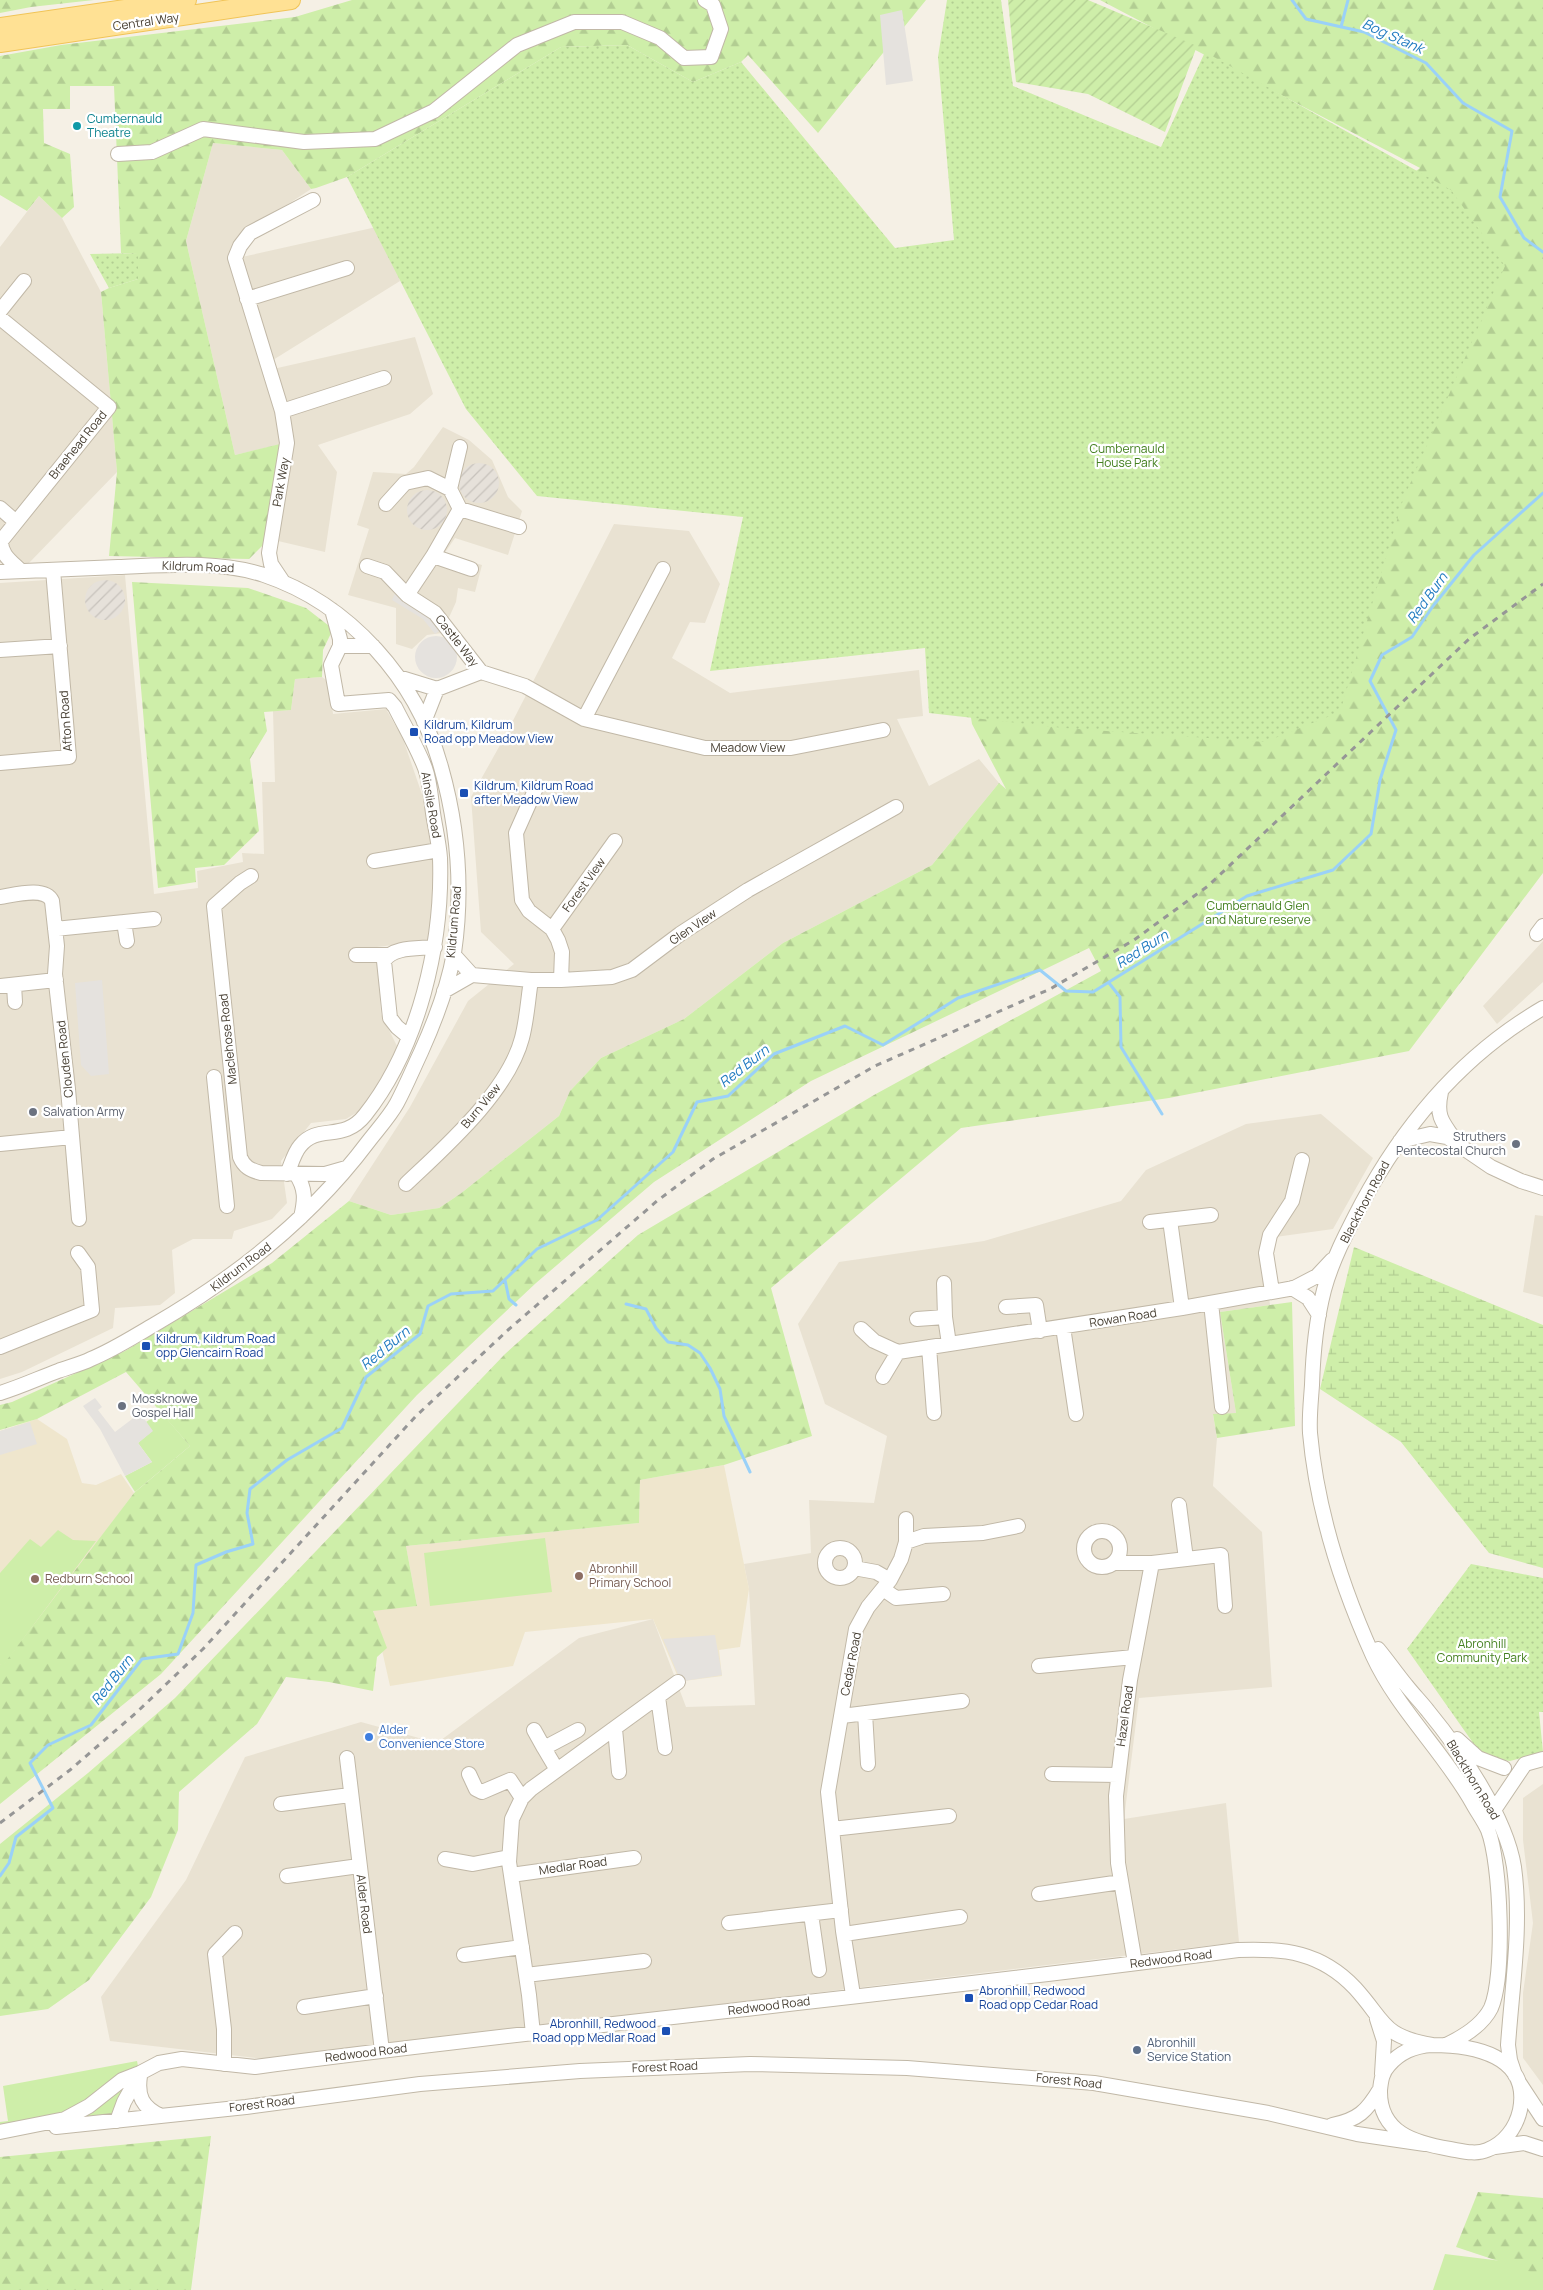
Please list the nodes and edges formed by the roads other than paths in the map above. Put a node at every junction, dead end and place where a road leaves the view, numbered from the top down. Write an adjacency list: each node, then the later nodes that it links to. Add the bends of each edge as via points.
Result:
1 (187, 0): 4 (main road, Central Way)
2 (291, 0): 5 (main road, Central Way)
3 (705, 0): 6 (street, via 713,5 721,30 711,57 684,58 660,38 622,22 574,22 517,45 434,111 375,139 304,142 203,130 152,152)
4 (0, 27)
5 (0, 43)
6 (118, 154)
7 (313, 200): 10 (street, Park Way, via 250,233 240,246 235,258)
8 (347, 268): 10 (street)
9 (24, 281): 11 (street)
10 (247, 299): 14 (street, Park Way)
11 (0, 311)
12 (0, 318): 20 (street, Braehead Road, via 109,408)
13 (384, 378): 14 (street)
14 (282, 411): 22 (street, Park Way, via 286,453)
15 (460, 447): 16 (street)
16 (450, 489): 17 (street, via 428,478 405,483); 19 (street)
17 (386, 504)
18 (0, 508): 20 (street)
19 (460, 509): 21 (street); 23 (street)
20 (16, 522): 29 (street, Braehead Road, via 0,541 1,549)
21 (519, 528)
22 (269, 553): 25 (street, via 259,562); 31 (street, via 271,564)
23 (433, 556): 26 (street); 32 (street)
24 (367, 566): 32 (street, Castle Way, via 385,572)
25 (240, 568): 28 (street, Kildrum Road, via 170,564); 31 (street, Kildrum Road)
26 (471, 569)
27 (663, 569): 41 (street)
28 (52, 570): 29 (street, Kildrum Road); 34 (street, Afton Road)
29 (20, 571): 30 (street, Kildrum Road)
30 (0, 572)
31 (283, 582): 33 (street, Kildrum Road)
32 (407, 594): 38 (street, Castle Way, via 435,613)
33 (332, 610): 35 (street); 36 (street, Kildrum Road)
34 (60, 646): 37 (street); 44 (street, Afton Road, via 69,757)
35 (340, 646): 36 (street); 48 (street, Ainslie Road, via 331,665 338,704 389,700 395,706 426,769)
36 (373, 646): 39 (street, Kildrum Road)
37 (0, 650)
38 (481, 672): 40 (street); 41 (street, Meadow View, via 526,686)
39 (398, 677): 40 (street); 42 (street, Kildrum Road)
40 (437, 689): 42 (street)
41 (584, 719): 43 (street, Meadow View, via 705,748 791,748)
42 (424, 722): 58 (street, Kildrum Road, via 438,757 455,831 459,895)
43 (883, 730)
44 (0, 763)
45 (536, 788): 55 (street, via 516,833 522,900 529,911)
46 (896, 807): 64 (street, Glen View, via 748,890 632,970 612,976)
47 (615, 841): 55 (street, Forest View)
48 (439, 850): 49 (street, Ainslie Road); 57 (street, Ainslie Road)
49 (374, 861)
50 (252, 876): 72 (street, Maclehose Road, via 214,906)
51 (0, 897): 54 (street, Clouden Road, via 47,895 52,902)
52 (154, 919): 53 (street)
53 (124, 922): 54 (street); 56 (street)
54 (55, 929): 62 (street, Clouden Road)
55 (552, 929): 64 (street, via 562,952)
56 (127, 941)
57 (435, 947): 60 (street, via 396,951); 69 (street, Ainslie Road)
58 (454, 954): 61 (street); 66 (street, Kildrum Road)
59 (356, 955): 60 (street)
60 (388, 955): 69 (street, via 384,961 390,1018)
61 (472, 976): 63 (street, Glen View); 66 (street)
62 (56, 977): 65 (street); 74 (street, Clouden Road)
63 (531, 980): 64 (street, Glen View); 81 (street, Burn View, via 522,1039 502,1082 451,1141)
64 (561, 980)
65 (7, 986): 67 (street)
66 (444, 991): 79 (street, Kildrum Road, via 432,1028 396,1105)
67 (15, 1002)
68 (1543, 1008): 71 (street, Blackthorn Road, via 1513,1026)
69 (409, 1037): 80 (street, Ainslie Road, via 375,1103 357,1126 306,1139 298,1148)
70 (214, 1077): 73 (street)
71 (1441, 1091): 75 (street, Blackthorn Road); 76 (street, via 1440,1117)
72 (236, 1125): 73 (street); 80 (street, Maclehose Road, via 243,1164 256,1172)
73 (219, 1128): 83 (street)
74 (72, 1137): 77 (street); 86 (street, Clouden Road)
75 (1400, 1140): 76 (street, via 1430,1134); 89 (street, Blackthorn Road, via 1348,1229)
76 (1456, 1142): 82 (street, via 1491,1167)
77 (0, 1144)
78 (1302, 1160): 93 (street, via 1292,1201 1270,1235 1266,1253)
79 (350, 1167): 80 (street, Maclehose Road, via 324,1174); 85 (street, Kildrum Road)
80 (292, 1174): 85 (street, via 305,1191)
81 (406, 1184)
82 (1543, 1188)
83 (227, 1206)
84 (1211, 1214): 87 (street)
85 (301, 1218): 108 (street, Kildrum Road, via 230,1276 165,1318 90,1360)
86 (79, 1219)
87 (1170, 1220): 88 (street); 96 (street)
88 (1150, 1222)
89 (1340, 1251): 92 (street, Rowan Road, via 1317,1276); 97 (street, Blackthorn Road, via 1325,1288)
90 (78, 1253): 104 (street, via 88,1267 92,1310)
91 (944, 1283): 98 (street)
92 (1292, 1288): 93 (street, Rowan Road); 97 (street, via 1308,1298)
93 (1272, 1291): 94 (street, Rowan Road)
94 (1211, 1303): 96 (street, Rowan Road); 109 (street)
95 (1006, 1307): 102 (street, via 1036,1304)
96 (1182, 1308): 100 (street, Rowan Road)
97 (1319, 1315): 123 (street, Blackthorn Road, via 1313,1358 1310,1429 1317,1484 1333,1554)
98 (945, 1317): 99 (street); 103 (street)
99 (917, 1319)
100 (1063, 1327): 102 (street, Rowan Road); 111 (street)
101 (861, 1329): 106 (street, via 874,1341)
102 (1040, 1330): 103 (street, Rowan Road)
103 (949, 1344): 105 (street, Rowan Road)
104 (0, 1346)
105 (929, 1347): 106 (street, Rowan Road); 110 (street)
106 (898, 1352): 107 (street)
107 (883, 1377)
108 (0, 1393)
109 (1222, 1407)
110 (934, 1413)
111 (1076, 1414)
112 (1178, 1505): 116 (street)
113 (906, 1519): 115 (street, Cedar Road)
114 (1018, 1526): 115 (street, via 983,1533 924,1536)
115 (906, 1542): 120 (street, Cedar Road)
116 (1186, 1559): 118 (street); 122 (street, via 1220,1555)
117 (1115, 1563): 118 (street)
118 (1152, 1563): 124 (street, Hazel Road)
119 (854, 1568): 120 (street, via 876,1572)
120 (887, 1585): 121 (street, via 896,1598); 131 (street, Cedar Road, via 868,1607 856,1629)
121 (943, 1594)
122 (1225, 1606)
123 (1364, 1630): 129 (street, Blackthorn Road); 137 (street, Blackthorn Road, via 1374,1657 1395,1692)
124 (1134, 1657): 125 (street); 148 (street, Hazel Road)
125 (1039, 1666)
126 (678, 1682): 127 (street)
127 (658, 1697): 132 (street); 136 (street)
128 (962, 1701): 130 (street, Cedar Road)
129 (1428, 1710): 141 (street, Blackthorn Road); 143 (street, via 1478,1758)
130 (865, 1713): 131 (street, Cedar Road); 140 (street)
131 (842, 1716): 155 (street, Cedar Road, via 828,1792)
132 (615, 1729): 144 (street); 145 (street)
133 (534, 1730): 135 (street)
134 (578, 1730): 135 (street)
135 (544, 1748): 144 (street)
136 (665, 1748)
137 (1442, 1754): 141 (street); 156 (street, Blackthorn Road)
138 (347, 1758): 150 (street, Alder Road)
139 (1543, 1759): 142 (street)
140 (868, 1764)
141 (1466, 1764): 143 (street, via 1488,1769); 153 (street, Blackthorn Road)
142 (1525, 1764): 143 (street); 149 (street)
143 (1504, 1768)
144 (556, 1770): 151 (street)
145 (619, 1772)
146 (469, 1774): 151 (street, via 476,1789 482,1792 510,1780)
147 (1052, 1774): 148 (street)
148 (1118, 1775): 164 (street, Hazel Road, via 1116,1796)
149 (1508, 1791): 153 (street); 157 (street)
150 (350, 1795): 152 (street); 161 (street, Alder Road)
151 (522, 1798): 158 (street, via 512,1819)
152 (281, 1804)
153 (1494, 1810): 156 (street); 157 (street, Blackthorn Road)
154 (949, 1816): 155 (street)
155 (832, 1829): 166 (street, Cedar Road)
156 (1488, 1830): 183 (street, Blackthorn Road, via 1496,1864 1500,1907 1496,1990 1490,2009 1479,2024 1460,2039)
157 (1509, 1847): 187 (street, Blackthorn Road, via 1514,1866 1517,1912 1508,2045)
158 (509, 1856): 160 (street, via 473,1864); 162 (street)
159 (634, 1858): 162 (street, Medlar Road)
160 (445, 1859)
161 (359, 1866): 163 (street); 179 (street, Alder Road)
162 (511, 1875): 172 (street)
163 (287, 1876)
164 (1121, 1882): 165 (street); 175 (street, Hazel Road)
165 (1039, 1894)
166 (841, 1910): 167 (street); 171 (street, Cedar Road)
167 (811, 1914): 169 (street); 176 (street)
168 (960, 1917): 171 (street)
169 (729, 1924)
170 (235, 1933): 185 (street, via 215,1954 224,2029)
171 (844, 1934): 178 (street, Cedar Road)
172 (522, 1947): 173 (street); 177 (street)
173 (464, 1955)
174 (644, 1961): 177 (street)
175 (1135, 1964): 178 (street, Redwood Road); 181 (street, Redwood Road, via 1238,1950 1293,1951 1341,1976)
176 (819, 1970)
177 (526, 1975): 182 (street)
178 (853, 1995): 182 (street, Redwood Road)
179 (376, 1996): 180 (street); 184 (street, Alder Road)
180 (304, 2007)
181 (1376, 2016): 183 (street, Redwood Road, via 1389,2030 1403,2038); 188 (street, Redwood Road, via 1384,2041)
182 (533, 2034): 184 (street, Redwood Road)
183 (1439, 2045): 187 (street, via 1472,2047 1492,2054); 188 (street, via 1417,2047 1403,2053 1390,2063)
184 (382, 2050): 185 (street, Redwood Road, via 255,2067)
185 (224, 2064): 186 (street, Redwood Road, via 176,2059 159,2062)
186 (140, 2073): 189 (street, via 142,2103); 191 (street); 193 (street, Redwood Road, via 122,2080 89,2106 65,2119)
187 (1516, 2076): 190 (street); 195 (street, via 1521,2094 1520,2112 1508,2135)
188 (1381, 2083): 192 (street, Forest Road, via 1370,2105 1358,2116); 194 (street, via 1381,2105 1390,2122 1402,2135)
189 (161, 2116): 191 (street, Forest Road); 192 (street, Forest Road, via 420,2084 580,2071 750,2064 907,2068 1094,2083)
190 (1543, 2119)
191 (117, 2121): 193 (street, Forest Road)
192 (1329, 2126): 194 (street, Forest Road, via 1357,2134)
193 (0, 2133)
194 (1425, 2144): 195 (street, via 1476,2152)
195 (1494, 2147): 196 (street, via 1524,2144)
196 (1543, 2149)

